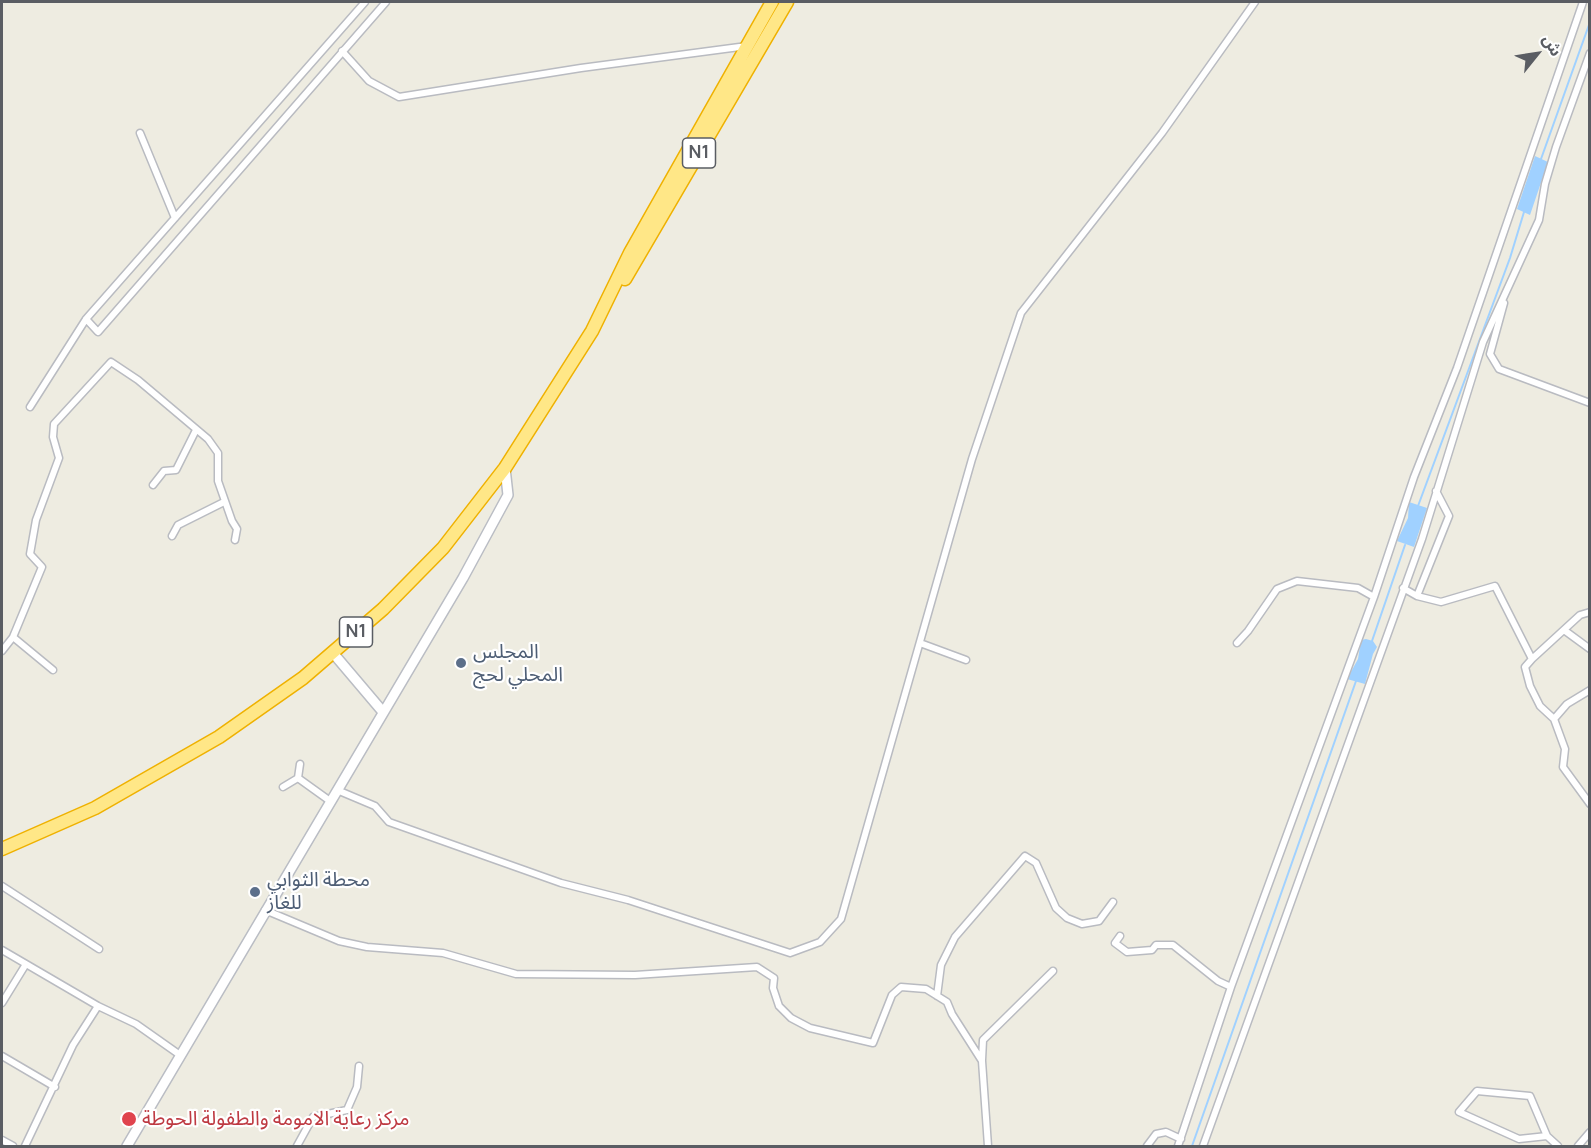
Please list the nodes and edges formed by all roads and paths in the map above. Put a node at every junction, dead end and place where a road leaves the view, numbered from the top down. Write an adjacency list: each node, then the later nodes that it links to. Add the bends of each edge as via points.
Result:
1 (365, 2): 11 (street)
2 (386, 2): 8 (street)
3 (772, 2): 7 (highway, N1)
4 (787, 2): 13 (highway, N1, via 639,257)
5 (1255, 2): 33 (street, via 1162,133 1021,313 972,459)
6 (1583, 2): 28 (street)
7 (747, 46): 8 (street, via 399,97 369,81); 13 (highway, N1, via 630,253)
8 (342, 51): 14 (street, via 98,332)
9 (1590, 53): 12 (street, via 1568,109 1539,220)
10 (140, 133): 11 (street)
11 (175, 218): 14 (street)
12 (1506, 296): 15 (street); 16 (street)
13 (608, 302): 20 (highway, N1)
14 (86, 319): 18 (street)
15 (1490, 354): 16 (street); 17 (street, via 1499,369)
16 (1480, 356): 22 (street)
17 (1590, 403)
18 (30, 407)
19 (196, 430): 21 (street, via 176,470 164,471); 23 (street, via 218,453 218,481); 31 (street, via 111,362 81,393 54,424 59,458 36,520 30,554 42,567)
20 (505, 468): 36 (highway, N1, via 413,580); 41 (main road, via 508,495)
21 (153, 485)
22 (1436, 490): 26 (street); 27 (street, via 1449,516)
23 (224, 502): 24 (street, via 178,525); 25 (street, via 237,529)
24 (172, 536)
25 (236, 540)
26 (1403, 588): 27 (street); 78 (street)
27 (1417, 596): 37 (street, via 1441,602 1495,586)
28 (1374, 597): 32 (street, via 1358,588 1297,581 1277,589); 58 (street)
29 (1590, 612): 30 (street, via 1580,615)
30 (1564, 630): 34 (street); 37 (street)
31 (13, 637): 35 (street); 39 (street)
32 (1237, 643)
33 (920, 644): 38 (street); 46 (street, via 841,919 820,942 790,953 628,900 561,883 390,822 375,806)
34 (1590, 649)
35 (2, 651)
36 (333, 653): 41 (main road); 49 (highway, N1, via 219,737 160,772 94,808)
37 (1532, 658): 42 (street, via 1525,668 1530,686 1540,706)
38 (966, 660)
39 (53, 670)
40 (1590, 690): 42 (street, via 1567,704)
41 (382, 712): 46 (main road)
42 (1554, 718): 48 (street, via 1564,749 1563,767)
43 (300, 764): 44 (street)
44 (298, 778): 45 (street); 47 (street)
45 (283, 787)
46 (337, 790): 47 (main road)
47 (330, 801): 52 (main road)
48 (1590, 804)
49 (2, 849)
50 (2, 885): 54 (street)
51 (1113, 902): 59 (street, via 1099,921 1082,924 1067,918 1056,908 1036,863 1025,856 956,937 941,965)
52 (265, 910): 59 (street, via 339,941 443,953 516,974 635,975 757,967 774,978 779,1006 791,1018 810,1028 873,1043 892,995 902,987 926,989); 62 (main road)
53 (1120, 936): 58 (street, via 1116,943 1128,952 1173,945)
54 (99, 949)
55 (2, 950): 56 (street)
56 (26, 964): 60 (street); 61 (street)
57 (1053, 971): 64 (street, via 983,1040)
58 (1231, 987): 69 (street)
59 (937, 996): 64 (street, via 947,1002)
60 (2, 1003)
61 (98, 1006): 62 (street, via 136,1024); 66 (street, via 73,1046)
62 (180, 1054): 73 (main road)
63 (2, 1056): 66 (street)
64 (982, 1061): 75 (street)
65 (359, 1066): 74 (street, via 357,1087 347,1110 313,1117)
66 (55, 1087): 72 (street)
67 (1590, 1132): 80 (street)
68 (1547, 1136): 68 (street, via 1530,1096 1477,1090 1460,1112 1520,1139); 79 (street)
69 (1181, 1139): 76 (street, via 1166,1132 1156,1134); 77 (street)
70 (2, 1140): 71 (street)
71 (13, 1146)
72 (26, 1146)
73 (127, 1146)
74 (297, 1146)
75 (988, 1146)
76 (1147, 1146)
77 (1178, 1146)
78 (1203, 1146)
79 (1558, 1146)
80 (1578, 1146)

